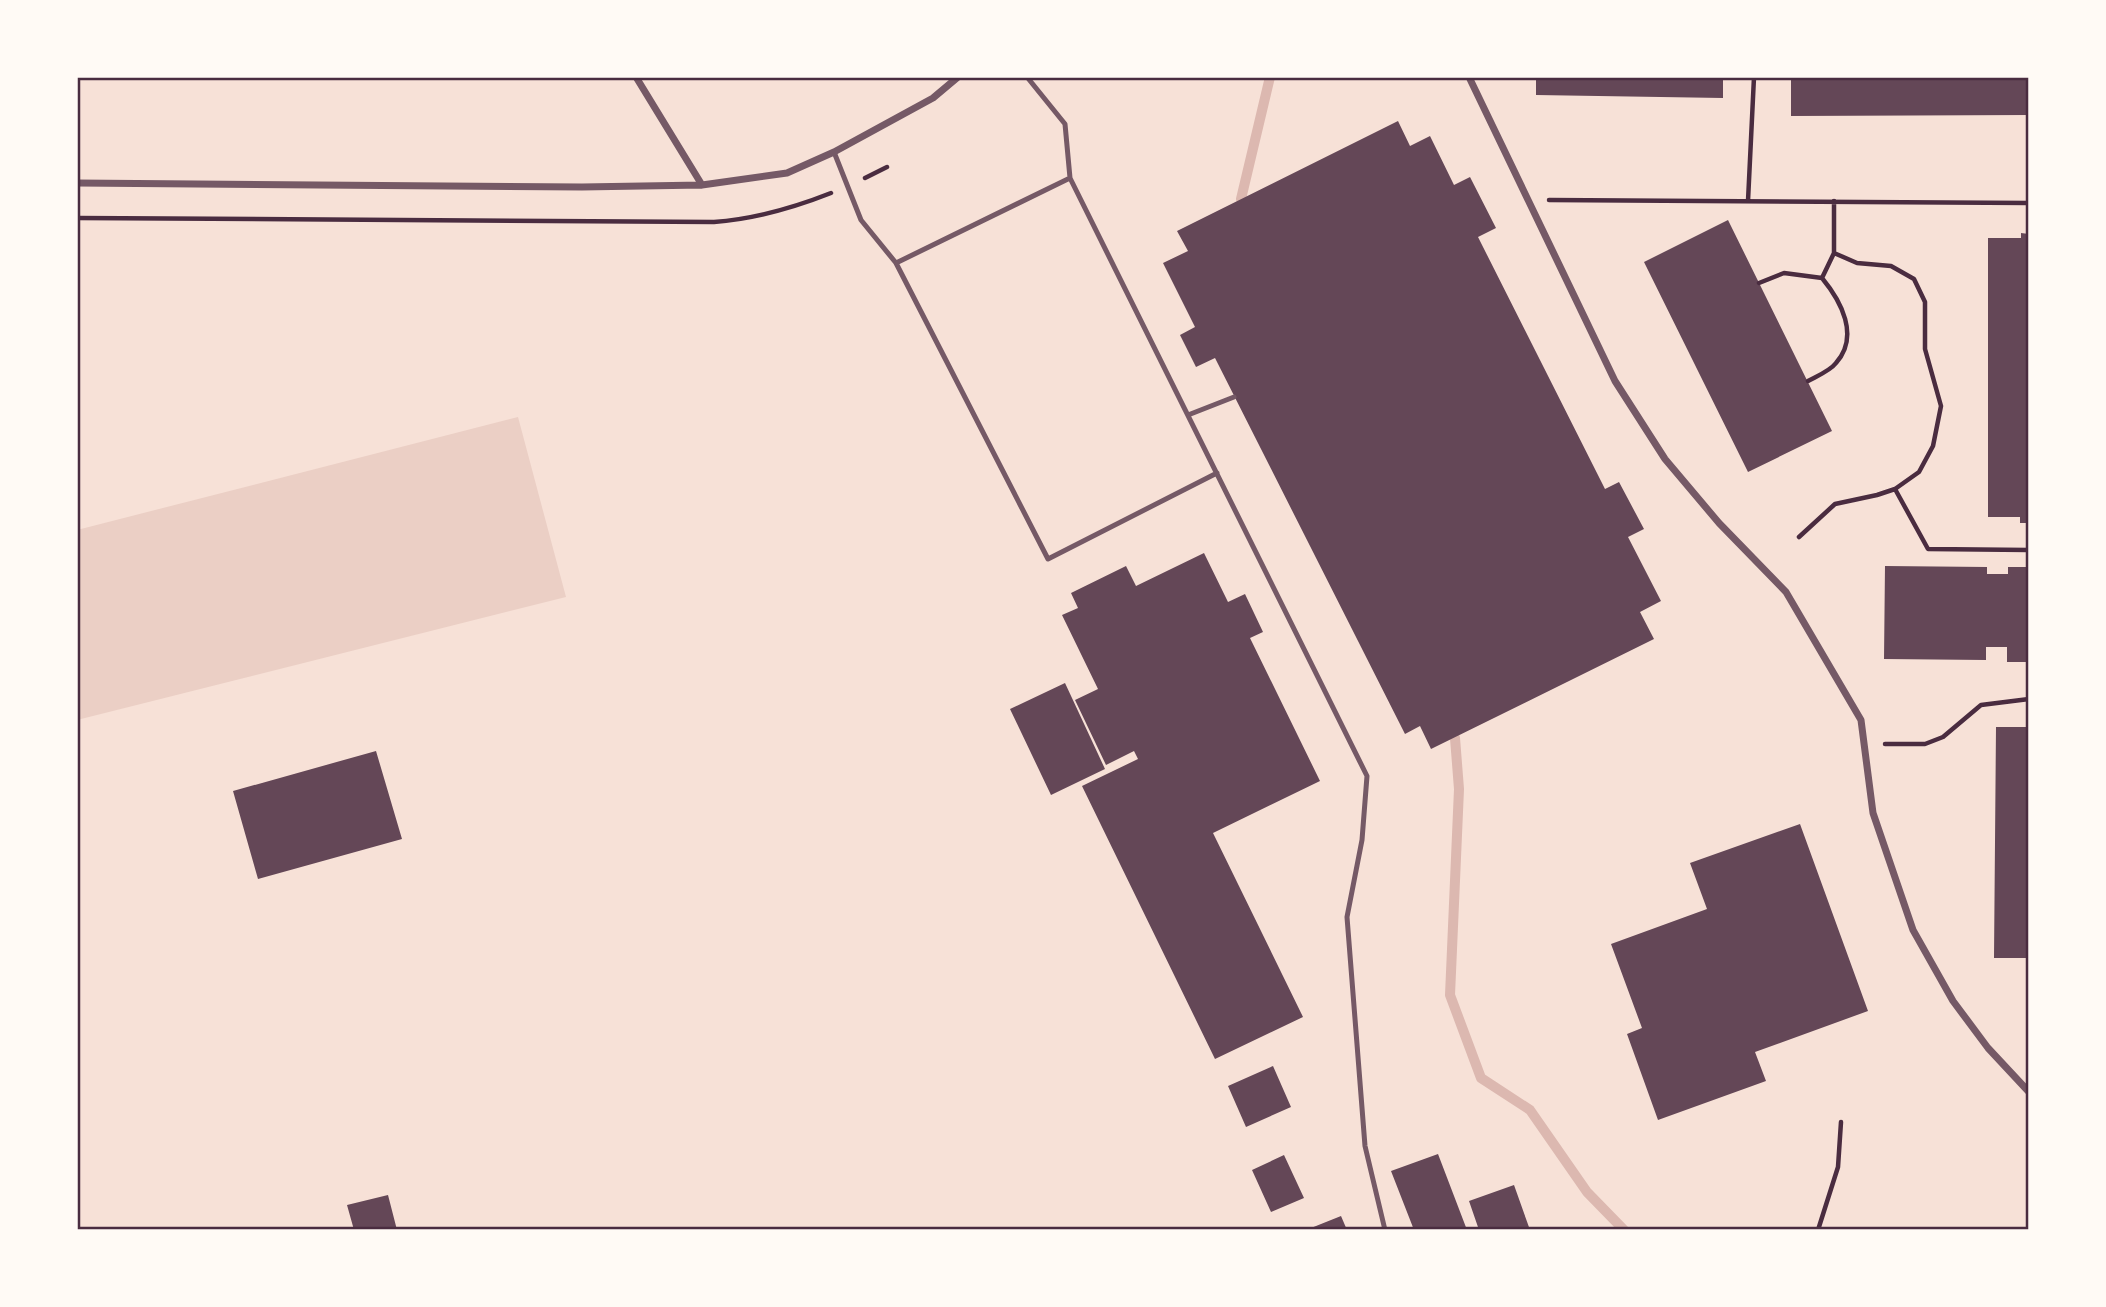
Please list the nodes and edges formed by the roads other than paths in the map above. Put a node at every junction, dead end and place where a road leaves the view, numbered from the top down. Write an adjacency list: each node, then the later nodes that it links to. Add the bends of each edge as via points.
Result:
1 (635, 77): 8 (street)
2 (958, 77): 5 (street, via 933,98)
3 (1027, 77): 6 (lane, via 1065,124)
4 (1469, 77): 13 (street, via 1622,393 1665,459 1786,592 1861,720 1873,813 1913,930 1953,1001)
5 (834, 152): 8 (street, via 787,173); 9 (lane, via 861,220)
6 (1070, 178): 9 (lane); 11 (lane)
7 (77, 183): 8 (street)
8 (702, 185)
9 (896, 262): 12 (lane, via 1048,559)
10 (1234, 397): 11 (lane)
11 (1188, 415): 12 (lane)
12 (1217, 473): 14 (lane, via 1367,776 1362,840 1347,917 1365,1146)
13 (2029, 1092)
14 (1385, 1230)

